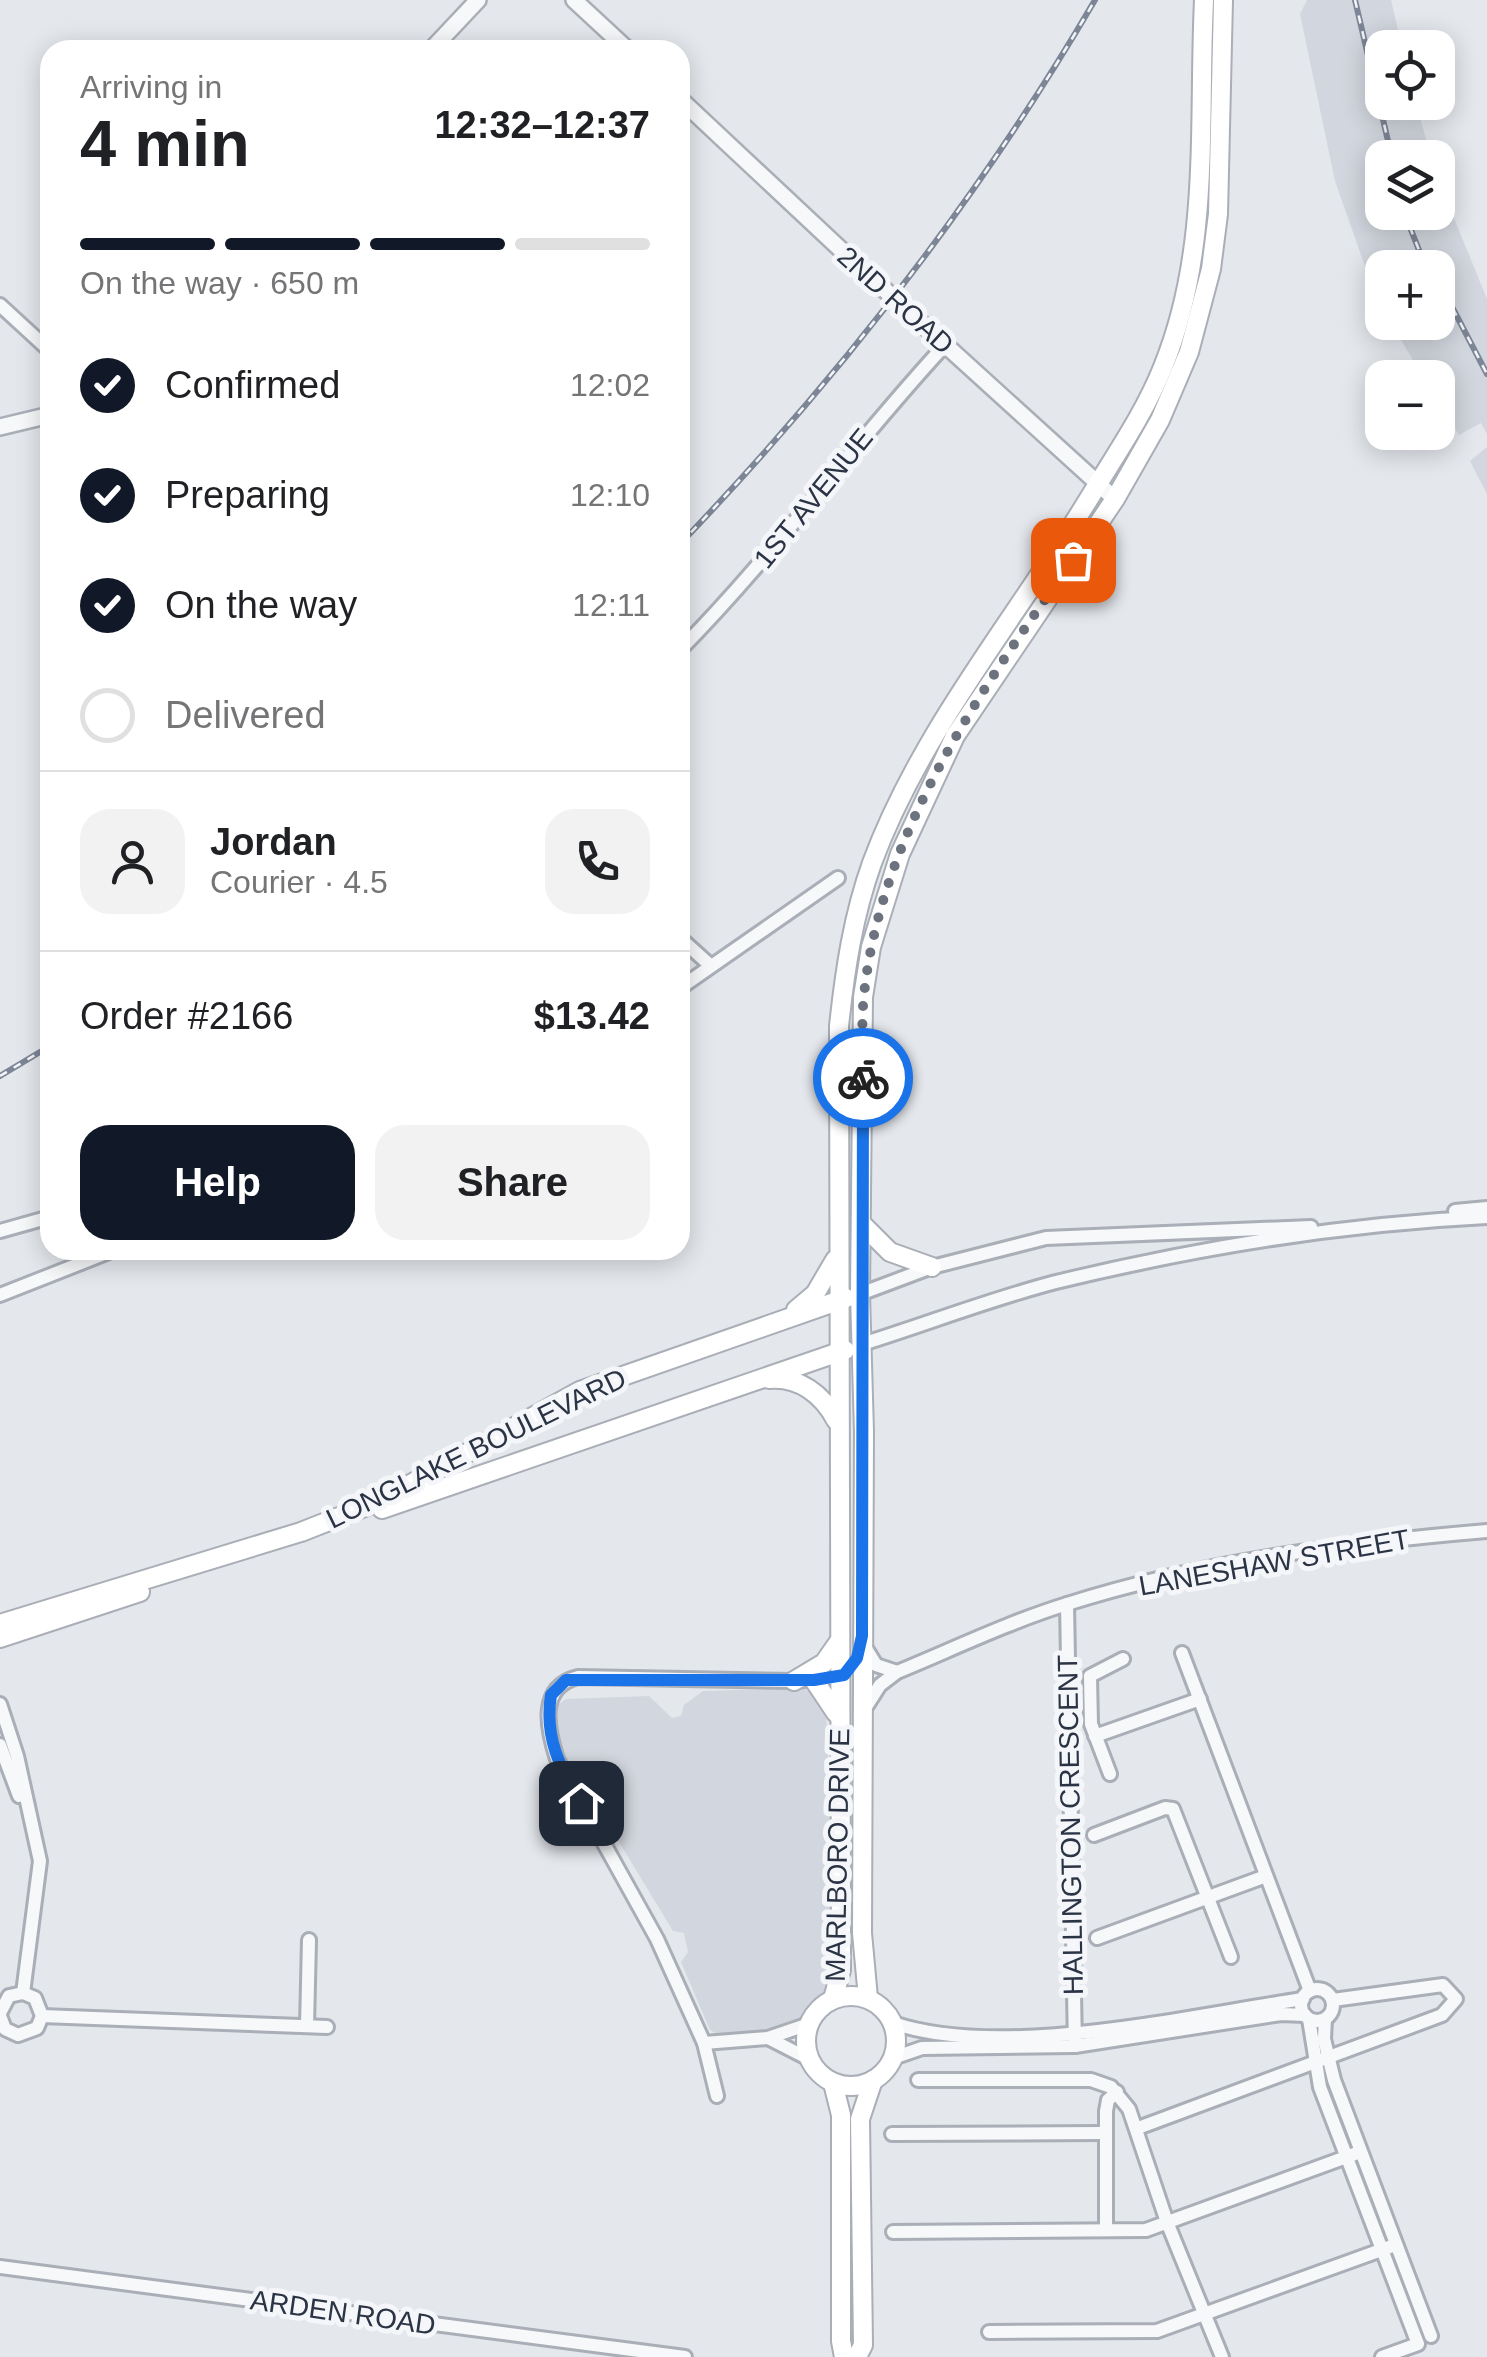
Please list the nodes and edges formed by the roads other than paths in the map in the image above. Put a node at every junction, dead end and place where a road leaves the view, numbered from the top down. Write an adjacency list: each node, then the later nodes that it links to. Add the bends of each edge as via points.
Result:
1 (478, 0): 5 (street)
2 (574, 0): 6 (street)
3 (1204, 0): 13 (main road, MARLBORO DRIVE, via 1200,196 1187,286 1163,367)
4 (1223, 0): 14 (main road, MARLBORO DRIVE, via 1211,269 1176,387)
5 (440, 40)
6 (617, 40)
7 (690, 108): 10 (street, 2ND ROAD, bridge)
8 (0, 305): 9 (street)
9 (40, 342)
10 (945, 345): 13 (street, 2ND ROAD); 15 (street, 1ST AVENUE)
11 (40, 417): 12 (street)
12 (0, 427)
13 (1098, 484): 14 (street, 2ND ROAD); 26 (main road, MARLBORO DRIVE, via 916,767 872,864 849,947 839,1026)
14 (1114, 500): 23 (main road, MARLBORO DRIVE, via 955,736 890,882 863,998)
15 (690, 639)
16 (838, 878): 18 (street)
17 (690, 947): 18 (street)
18 (711, 966): 19 (street)
19 (690, 981)
20 (1487, 1208): 24 (street)
21 (1487, 1217): 24 (street)
22 (40, 1220): 25 (street)
23 (862, 1224): 29 (main road, via 902,1259); 31 (main road, MARLBORO DRIVE)
24 (1336, 1229): 29 (street, via 1046,1238); 35 (street, via 1053,1283)
25 (0, 1230)
26 (838, 1254): 33 (main road, MARLBORO DRIVE); 34 (main road, via 816,1294)
27 (86, 1260): 28 (street)
28 (80, 1262): 30 (street); 32 (street)
29 (932, 1267): 31 (street)
30 (0, 1285)
31 (860, 1294): 33 (main road, LONGLAKE BOULEVARD); 35 (main road, MARLBORO DRIVE)
32 (0, 1295)
33 (836, 1300): 34 (main road, LONGLAKE BOULEVARD); 36 (main road, MARLBORO DRIVE)
34 (783, 1319): 39 (main road, LONGLAKE BOULEVARD, via 580,1391)
35 (859, 1345): 36 (main road, LONGLAKE BOULEVARD); 45 (main road, MARLBORO DRIVE)
36 (837, 1353): 37 (main road, LONGLAKE BOULEVARD); 38 (main road, MARLBORO DRIVE)
37 (751, 1382): 38 (main road, via 777,1378 807,1387); 39 (main road, LONGLAKE BOULEVARD)
38 (836, 1420): 44 (main road, MARLBORO DRIVE)
39 (381, 1505): 42 (main road, LONGLAKE BOULEVARD); 43 (main road, LONGLAKE BOULEVARD)
40 (1487, 1531): 41 (street, LANESHAW STREET, via 1218,1566)
41 (1067, 1604): 48 (street, LANESHAW STREET); 80 (street, HALLINGTON CRESCENT)
42 (0, 1624)
43 (0, 1638)
44 (838, 1642): 49 (main road, MARLBORO DRIVE); 51 (main road, via 824,1664)
45 (861, 1642): 48 (street, via 876,1665); 49 (main road, via 854,1665); 54 (main road, MARLBORO DRIVE)
46 (1182, 1653): 52 (street)
47 (1123, 1658): 56 (street, via 1090,1676)
48 (897, 1672): 54 (street, LANESHAW STREET)
49 (838, 1677): 50 (street); 55 (main road, MARLBORO DRIVE)
50 (814, 1680): 51 (street); 55 (main road)
51 (794, 1681): 81 (street, via 578,1678 551,1695 557,1760 619,1864)
52 (1200, 1699): 56 (street); 61 (street)
53 (0, 1704): 59 (street)
54 (863, 1712): 68 (main road, MARLBORO DRIVE, via 862,1947)
55 (838, 1718): 69 (main road, MARLBORO DRIVE, via 841,1970)
56 (1095, 1736): 58 (street)
57 (0, 1745): 59 (street)
58 (1110, 1774)
59 (34, 1836): 66 (street, via 40,1874)
60 (1094, 1836): 62 (street, via 1173,1809)
61 (1266, 1876): 62 (street); 67 (street)
62 (1208, 1897): 63 (street); 65 (street)
63 (1097, 1938)
64 (309, 1940): 77 (street)
65 (1231, 1958)
66 (23, 1993): 71 (street, via 9,1996); 72 (street, via 40,2003)
67 (1306, 1995): 70 (street, via 1326,1992); 73 (street); 80 (street)
68 (868, 1998): 69 (main road); 75 (main road)
69 (833, 1999): 76 (main road)
70 (1333, 2000): 74 (street); 84 (street, via 1443,1985 1456,1999 1442,2016)
71 (0, 2015): 72 (street, via 18,2035 37,2028)
72 (42, 2016): 77 (street)
73 (1307, 2017): 74 (street); 80 (street, via 1281,2014); 85 (street)
74 (1325, 2020): 84 (street)
75 (893, 2023): 80 (street, via 946,2036); 83 (main road)
76 (808, 2024): 79 (street); 82 (main road)
77 (307, 2026): 78 (street)
78 (327, 2027)
79 (768, 2038): 81 (street); 82 (street)
80 (1074, 2039): 83 (street, via 922,2048)
81 (704, 2043): 90 (street)
82 (808, 2058): 88 (main road)
83 (893, 2058): 86 (main road)
84 (1328, 2058): 85 (street); 94 (street)
85 (1313, 2062): 91 (street); 94 (street)
86 (873, 2080): 88 (main road, via 851,2087); 104 (main road, via 860,2118 864,2345)
87 (918, 2080): 89 (street, via 1091,2080)
88 (834, 2083): 103 (main road, via 841,2115)
89 (1118, 2092): 91 (street); 92 (street, via 1108,2100)
90 (717, 2096)
91 (1138, 2128): 95 (street)
92 (1105, 2133): 93 (street); 96 (street)
93 (892, 2134)
94 (1353, 2154): 95 (street); 98 (street)
95 (1167, 2222): 96 (street, via 1146,2230); 100 (street)
96 (1106, 2230): 97 (street)
97 (893, 2232)
98 (1389, 2248): 100 (street); 106 (street, via 1424,2340)
99 (0, 2266): 102 (street, ARDEN ROAD)
100 (1207, 2314): 101 (street, via 1157,2331); 105 (street)
101 (989, 2332)
102 (685, 2357)
103 (844, 2357)
104 (857, 2357)
105 (1222, 2357)
106 (1382, 2357)

